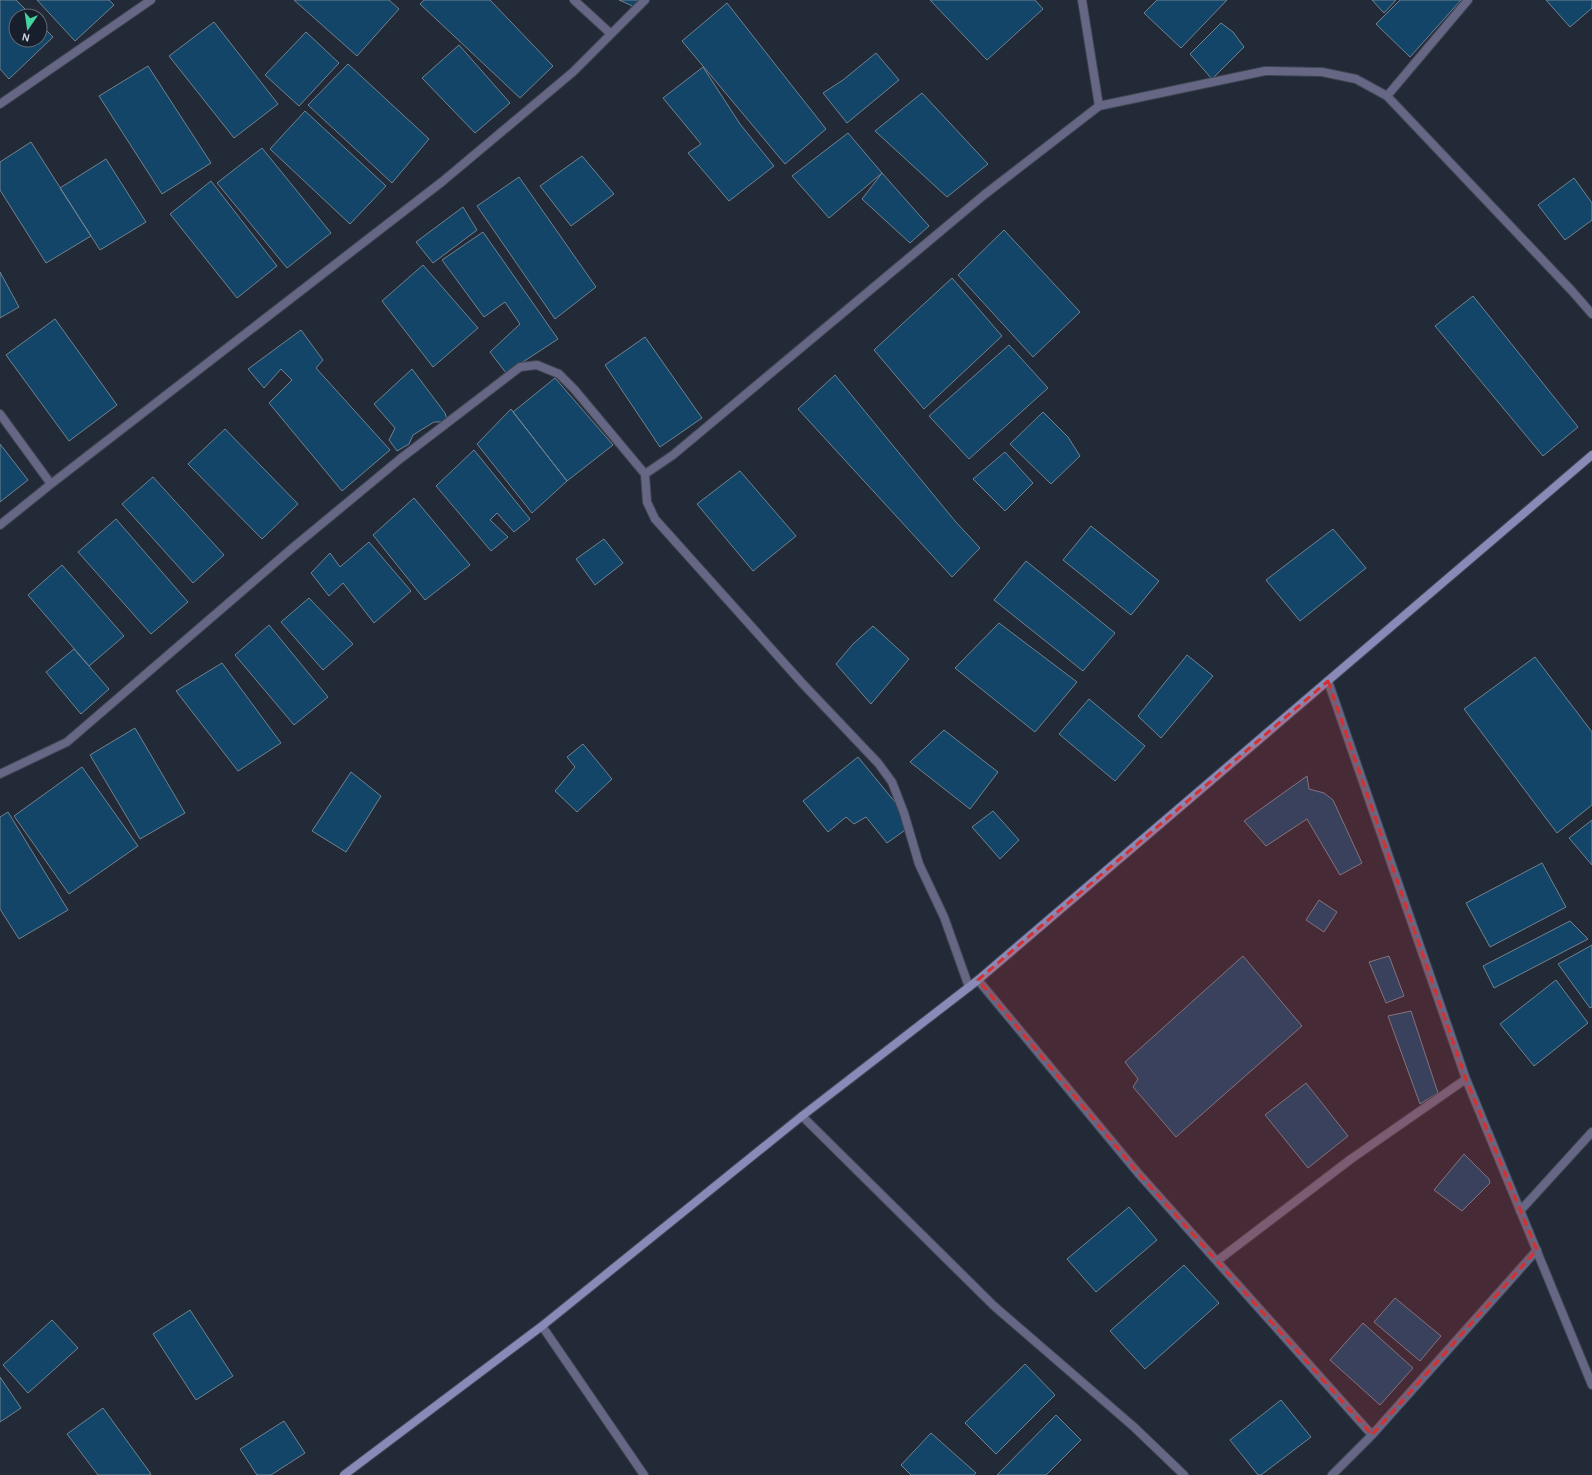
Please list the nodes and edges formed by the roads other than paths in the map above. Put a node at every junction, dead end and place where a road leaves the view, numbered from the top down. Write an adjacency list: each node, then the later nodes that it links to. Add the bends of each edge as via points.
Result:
1 (151, 0): 8 (street)
2 (574, 0): 6 (street)
3 (645, 0): 6 (street)
4 (1082, 0): 9 (street)
5 (1468, 0): 7 (street)
6 (610, 33): 14 (street, via 573,72 443,181)
7 (1387, 96): 9 (street, via 1356,79 1329,73 1265,71); 10 (street)
8 (0, 104)
9 (1100, 106): 13 (street, via 984,194 674,455)
10 (1592, 314)
11 (0, 414): 14 (street)
12 (1592, 455): 16 (main road)
13 (645, 474): 17 (street, via 559,374 537,365 520,367 400,459 296,545 67,742); 19 (street, via 647,502 655,519 892,782 919,864 944,917)
14 (51, 484): 15 (street)
15 (0, 525)
16 (1328, 681): 18 (main road); 20 (street)
17 (0, 774)
18 (978, 980): 19 (main road); 25 (street, via 1138,1173)
19 (969, 987): 21 (main road)
20 (1466, 1079): 23 (street); 25 (street, via 1346,1163)
21 (802, 1116): 26 (main road); 31 (street, via 994,1306 1134,1427)
22 (1592, 1132): 23 (street)
23 (1520, 1211): 24 (street)
24 (1537, 1250): 27 (street); 28 (street)
25 (1217, 1261): 28 (street)
26 (542, 1326): 29 (main road); 30 (street)
27 (1592, 1385)
28 (1372, 1435): 32 (street)
29 (344, 1475)
30 (644, 1475)
31 (1184, 1475)
32 (1332, 1475)

